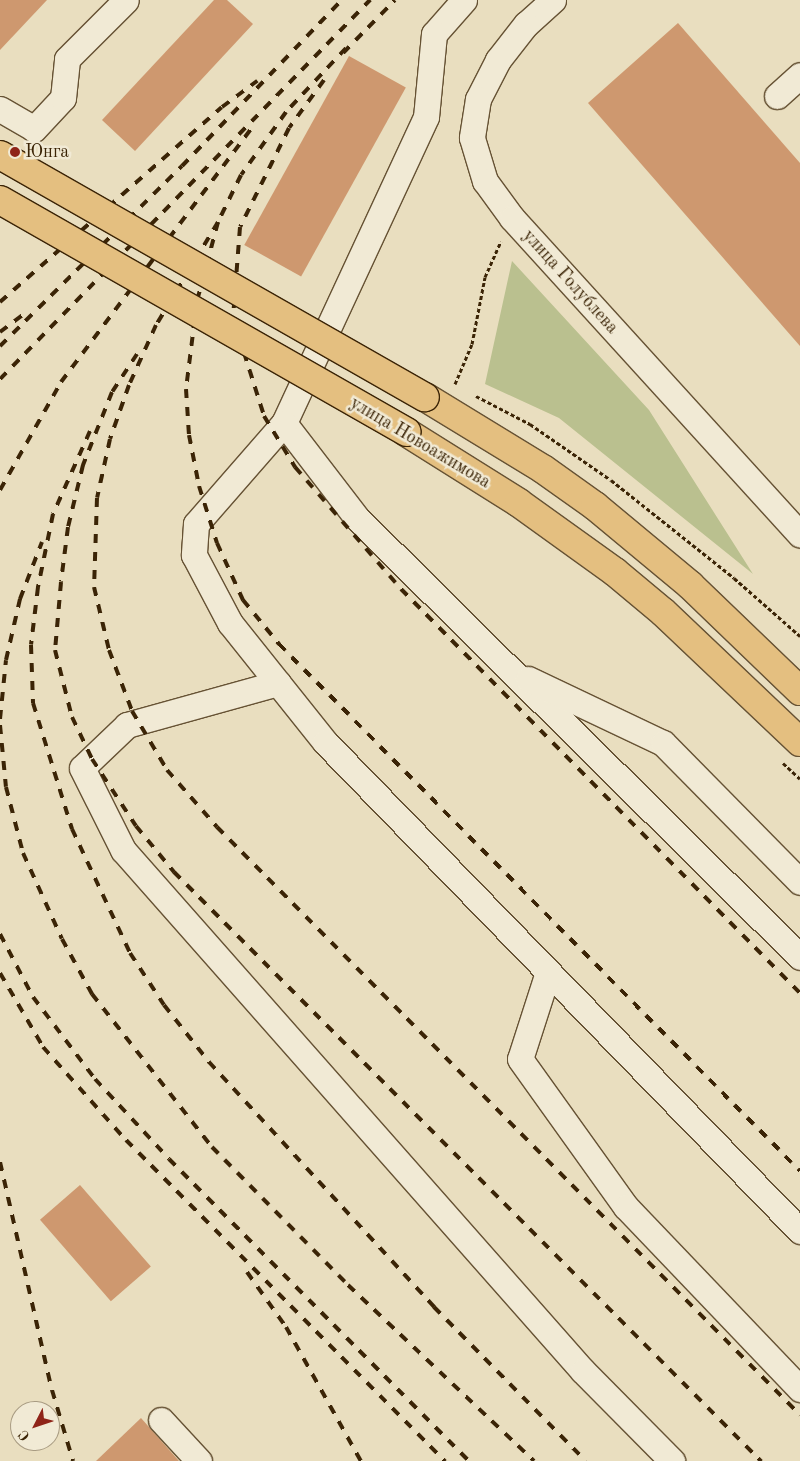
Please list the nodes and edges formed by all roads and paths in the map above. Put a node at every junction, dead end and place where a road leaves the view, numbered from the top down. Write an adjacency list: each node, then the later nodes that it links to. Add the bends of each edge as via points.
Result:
1 (126, 0): 6 (street, via 67,59 63,98 34,129)
2 (464, 0): 11 (street, via 434,34 426,117)
3 (553, 0): 9 (street, улица Голублева, via 526,24 498,60 478,99 472,138 485,181)
4 (800, 75): 5 (street)
5 (777, 96)
6 (0, 109)
7 (0, 155): 15 (main road, bridge, via 426,398 543,469 594,506 690,585)
8 (0, 200): 16 (main road, улица Новоажимова, bridge, via 406,432 520,502 663,612)
9 (512, 218): 10 (path, via 485,277 472,344); 12 (street, улица Голублева)
10 (455, 384)
11 (284, 423): 13 (street, via 356,517); 14 (street, via 196,524 194,555 230,623)
12 (800, 534)
13 (512, 672): 19 (street, via 663,743); 20 (street)
14 (278, 683): 21 (street, via 325,742); 26 (street, via 127,725 82,768 119,842 233,977 576,1364)
15 (800, 691)
16 (800, 742)
17 (779, 759): 18 (path)
18 (800, 779)
19 (800, 882)
20 (800, 957)
21 (548, 972): 22 (street); 23 (street, via 520,1059 626,1206)
22 (800, 1231)
23 (800, 1389)
24 (160, 1420): 25 (street)
25 (199, 1461)
26 (672, 1461)

